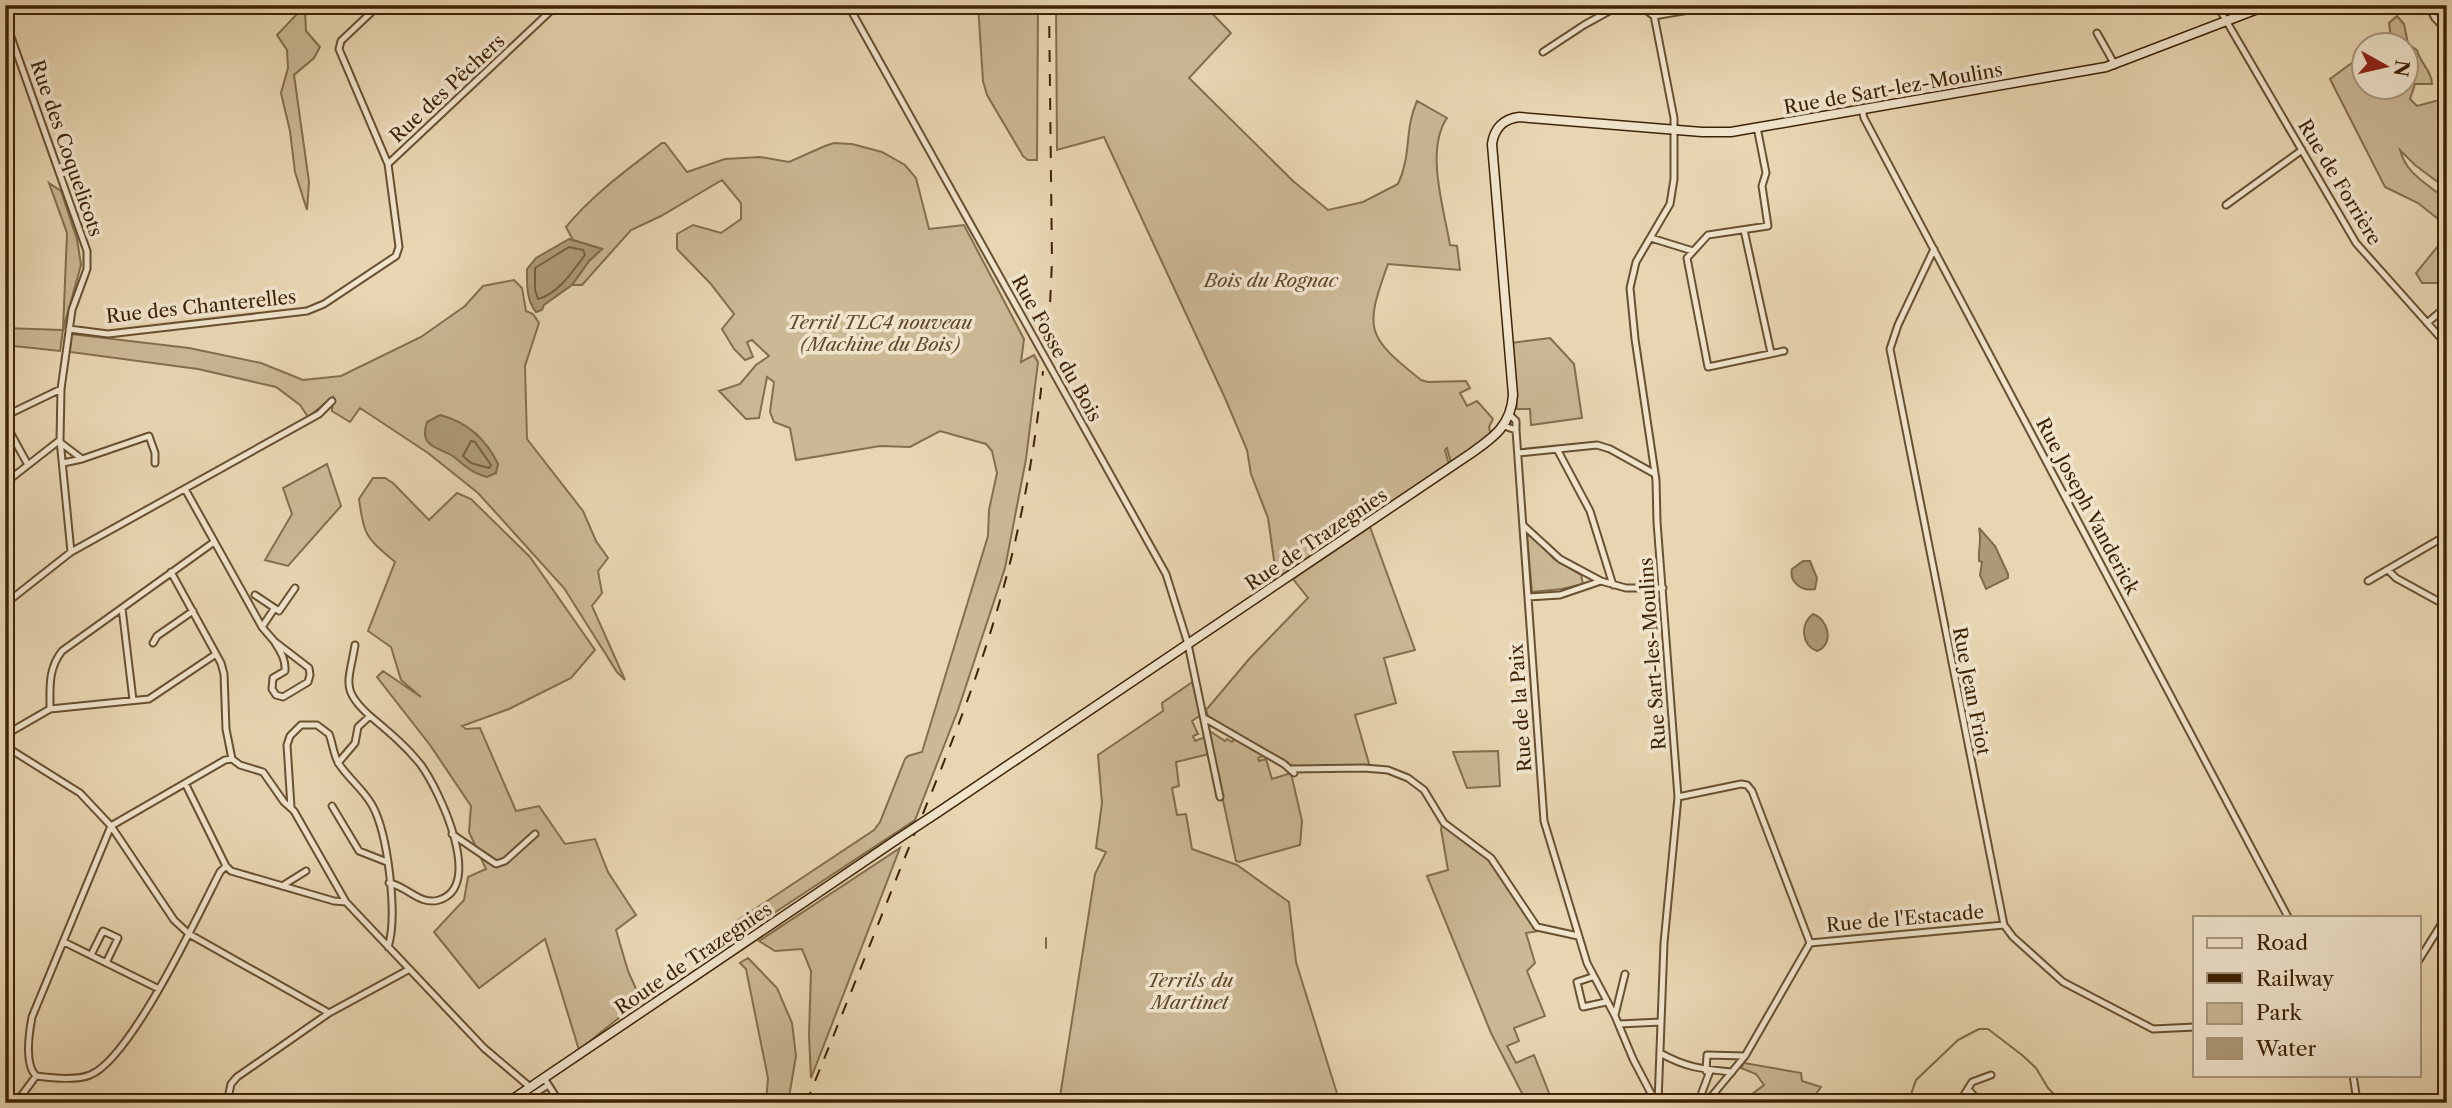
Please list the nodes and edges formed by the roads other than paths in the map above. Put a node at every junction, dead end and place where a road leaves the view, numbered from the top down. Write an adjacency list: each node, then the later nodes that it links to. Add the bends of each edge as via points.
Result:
1 (379, 5): 23 (street, via 341,41 339,49)
2 (557, 5): 23 (street, Rue des Pêchers)
3 (848, 5): 75 (street, Rue Fosse du Bois, via 1160,563)
4 (1620, 5): 16 (street)
5 (1639, 5): 11 (street)
6 (1653, 5): 11 (street)
7 (1717, 5): 11 (street)
8 (2217, 5): 13 (street, Rue de Forrière)
9 (2268, 5): 13 (main road, Rue de Sart-lez-Moulins)
10 (2428, 5): 14 (street)
11 (1654, 16): 20 (street)
12 (5, 20): 31 (street, Rue des Coquelicots, via 87,251 87,269)
13 (2226, 22): 17 (main road, Rue de Sart-lez-Moulins); 22 (street, Rue de Forrière)
14 (2447, 31)
15 (2097, 33): 17 (street)
16 (1543, 52)
17 (2115, 65): 18 (main road, Rue de Sart-lez-Moulins)
18 (1862, 109): 19 (main road, Rue de Sart-lez-Moulins); 27 (street, Rue Joseph Vanderick)
19 (1757, 127): 20 (main road, Rue de Sart-lez-Moulins, via 1724,132); 25 (street, via 1766,173 1762,186 1768,226)
20 (1675, 130): 21 (main road, Rue de Sart-lez-Moulins, via 1517,117 1503,122); 26 (street, Rue Sart-les-Moulins, via 1673,193)
21 (1495, 132): 37 (main road, Rue de Trazegnies, via 1492,151 1513,395)
22 (2302, 150): 24 (street); 30 (street, Rue de Forrière, via 2356,243)
23 (388, 164): 31 (street, Rue des Chanterelles, via 399,247 396,256 324,304 307,310 108,334)
24 (2226, 205)
25 (1744, 230): 28 (street, via 1708,235); 34 (street)
26 (1651, 238): 28 (street); 49 (street, Rue Sart-les-Moulins, via 1636,262 1630,288)
27 (1934, 249): 104 (street, Rue Joseph Vanderick); 105 (street, Rue Jean Friot, via 1890,349)
28 (1693, 251): 34 (street, via 1687,258 1709,367)
29 (2447, 306): 30 (street)
30 (2427, 323): 32 (street, Rue de Forrière)
31 (69, 329): 35 (street, Rue des Coquelicots)
32 (2447, 345)
33 (1784, 351): 34 (street)
34 (1771, 353)
35 (61, 389): 38 (street); 42 (street, Rue des Coquelicots)
36 (332, 401): 51 (street, via 319,414)
37 (1510, 415): 40 (main road, Rue de Trazegnies); 41 (street, Rue de la Paix)
38 (5, 416)
39 (5, 423): 48 (street)
40 (1504, 426): 41 (street); 75 (main road, Rue de Trazegnies, via 1486,443)
41 (1516, 430): 44 (street, Rue de la Paix)
42 (61, 441): 45 (street); 46 (street, Rue des Coquelicots); 48 (street)
43 (1557, 449): 44 (street); 49 (street, via 1597,445); 62 (street, via 1590,511)
44 (1518, 453): 52 (street, Rue de la Paix)
45 (82, 459): 46 (street); 47 (street, via 149,436)
46 (63, 463): 57 (street, Rue des Coquelicots)
47 (155, 463)
48 (28, 465): 50 (street)
49 (1655, 474): 64 (street, Rue Sart-les-Moulins)
50 (5, 483)
51 (185, 489): 55 (street); 57 (street)
52 (1523, 525): 60 (street, via 1560,559); 66 (street, Rue de la Paix)
53 (2447, 535): 54 (street)
54 (2439, 539): 56 (street); 58 (street)
55 (215, 542): 59 (street); 72 (street)
56 (2447, 542)
57 (71, 552): 67 (street)
58 (2388, 570): 61 (street); 68 (street)
59 (171, 572): 69 (street); 71 (street)
60 (1601, 581): 62 (street); 66 (street, via 1560,595)
61 (2368, 581)
62 (1613, 585): 64 (street)
63 (295, 589): 70 (street)
64 (1663, 589): 90 (street, Rue Sart-les-Moulins)
65 (255, 595): 70 (street)
66 (1528, 597): 107 (street, Rue de la Paix, via 1544,821)
67 (5, 604)
68 (2447, 606)
69 (122, 608): 80 (street); 81 (street, via 57,658 50,678)
70 (276, 610): 72 (street)
71 (193, 611): 74 (street); 77 (street)
72 (262, 627): 73 (street)
73 (274, 641): 78 (street); 79 (street)
74 (153, 643)
75 (1188, 644): 83 (street, Rue Fosse du Bois); 96 (main road, Rue de Trazegnies, bridge)
76 (355, 645): 82 (street, via 351,697)
77 (216, 654): 80 (street, via 157,695); 86 (street, via 224,674)
78 (296, 656): 79 (street); 79 (street, via 309,668 308,682 282,697 276,695 271,682 285,671)
79 (285, 665)
80 (133, 700): 81 (street)
81 (50, 709): 84 (street)
82 (370, 716): 87 (street, via 358,727 355,743); 94 (street, via 403,743 431,780)
83 (1206, 719): 89 (street, Rue Fosse du Bois); 107 (street, via 1293,771 1371,768 1408,778 1424,790 1444,822 1491,858 1537,927)
84 (5, 735)
85 (5, 746): 93 (street, via 80,793)
86 (232, 759): 88 (street); 92 (street, via 263,772)
87 (338, 763): 92 (street, via 323,728 310,724 295,730 288,745); 97 (street, via 374,807 383,828)
88 (185, 783): 93 (street); 98 (street)
89 (1220, 797)
90 (1678, 797): 109 (street, via 1747,785); 121 (street, Rue Sart-les-Moulins)
91 (332, 806): 97 (street, via 359,851)
92 (291, 807): 102 (street)
93 (111, 827): 106 (street, via 174,920); 108 (street)
94 (452, 834): 95 (street, via 496,864); 100 (street, via 460,870 454,891 432,902)
95 (535, 834)
96 (896, 840): 131 (main road, Route de Trazegnies)
97 (387, 862): 100 (street)
98 (226, 866): 101 (street); 106 (street)
99 (306, 871): 101 (street)
100 (389, 883): 110 (street, via 393,934)
101 (282, 886): 102 (street)
102 (346, 902): 110 (street)
103 (2447, 915): 112 (street)
104 (2287, 916)
105 (2004, 925): 109 (street, Rue de l'Estacade); 123 (street, via 2074,988 2153,1029)
106 (189, 934): 117 (street); 119 (street)
107 (1578, 936): 116 (street, Rue de la Paix)
108 (64, 942): 111 (street); 129 (street, via 32,1017 30,1065)
109 (1810, 943): 125 (street)
110 (388, 947): 114 (street)
111 (91, 956): 113 (street); 113 (street, via 103,931 110,934 118,938)
112 (2420, 958)
113 (106, 963): 117 (street)
114 (408, 970): 119 (street); 132 (street, via 484,1048)
115 (1625, 974): 120 (street)
116 (1592, 977): 118 (street, Rue de la Paix); 118 (street, via 1577,982 1583,1007)
117 (159, 989): 129 (street, via 114,1057 100,1070 80,1077)
118 (1606, 1002): 120 (street, Rue de la Paix)
119 (329, 1013): 136 (street, via 237,1077)
120 (1615, 1016): 122 (street, Rue de la Paix)
121 (1661, 1022): 122 (street); 124 (street, Rue Sart-les-Moulins)
122 (1619, 1024): 139 (street, Rue de la Paix)
123 (2193, 1027)
124 (1660, 1053): 126 (street); 139 (street, Rue Sart-les-Moulins)
125 (1745, 1056): 126 (street, via 1707,1055); 127 (street)
126 (1708, 1071): 127 (street); 140 (street)
127 (1732, 1072): 141 (street)
128 (1991, 1074): 133 (street)
129 (36, 1076): 135 (street)
130 (2353, 1076): 144 (street)
131 (546, 1081): 132 (main road, Route de Trazegnies); 134 (street); 138 (street)
132 (530, 1087): 137 (main road, Route de Trazegnies)
133 (1968, 1089): 142 (street); 143 (street)
134 (525, 1100)
135 (16, 1103)
136 (227, 1103)
137 (507, 1103)
138 (560, 1103)
139 (1657, 1103)
140 (1698, 1103)
141 (1706, 1103)
142 (1959, 1103)
143 (1980, 1103)
144 (2361, 1103)

